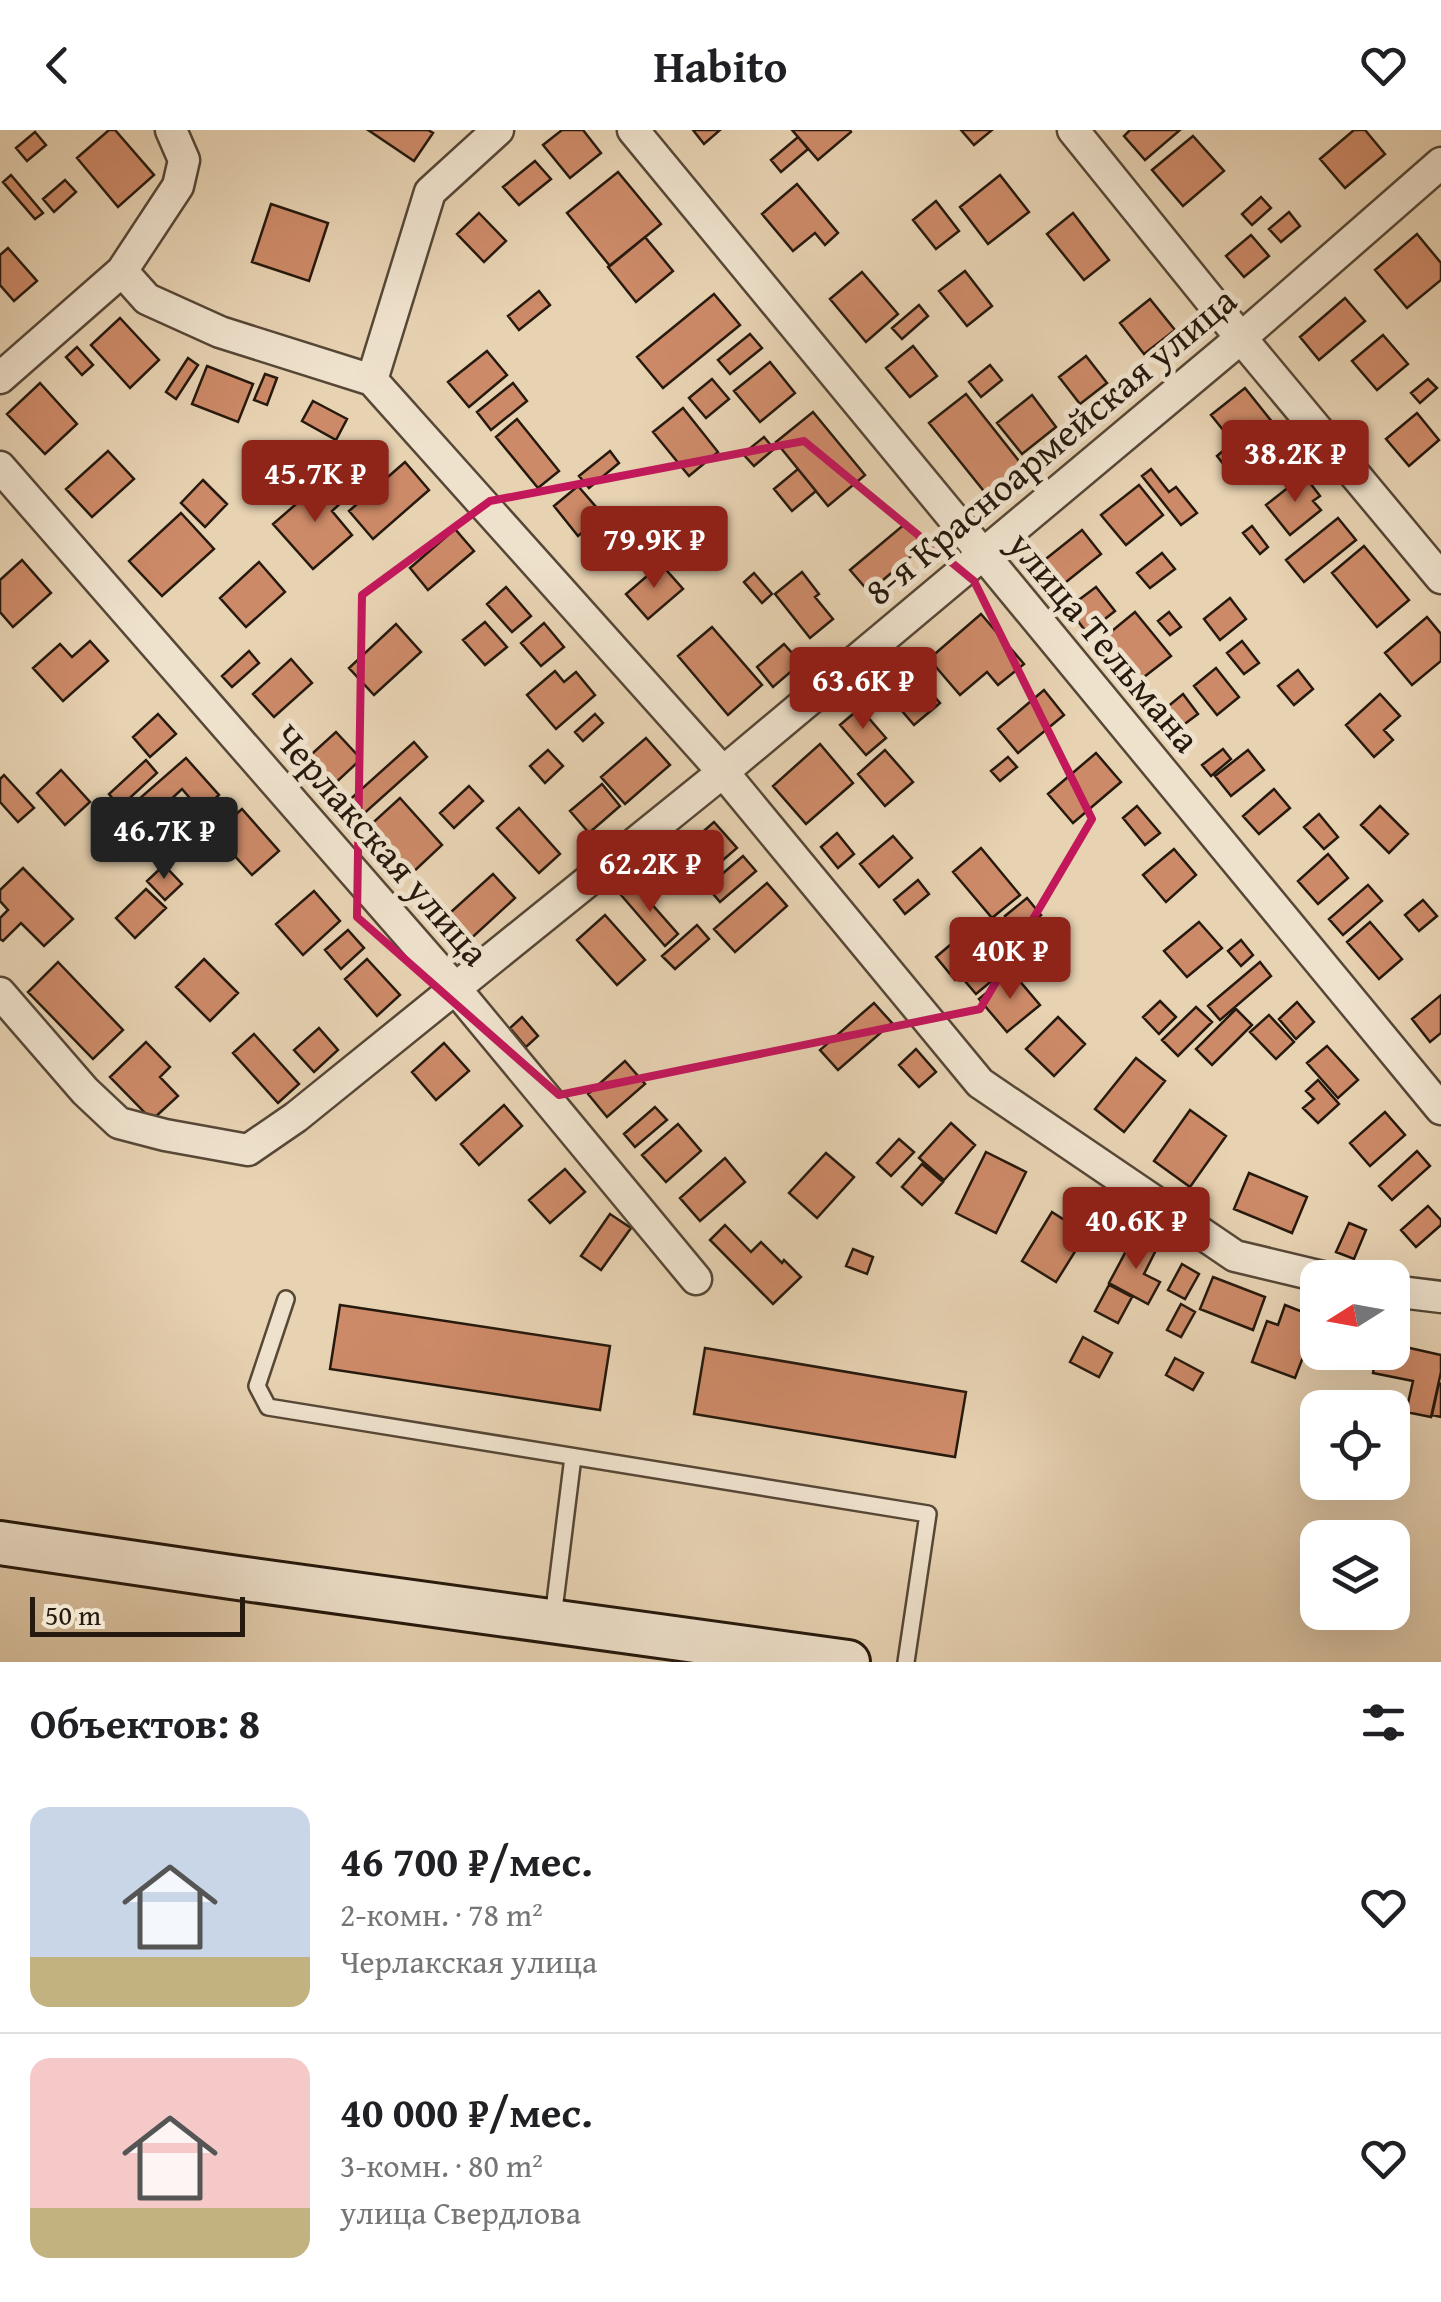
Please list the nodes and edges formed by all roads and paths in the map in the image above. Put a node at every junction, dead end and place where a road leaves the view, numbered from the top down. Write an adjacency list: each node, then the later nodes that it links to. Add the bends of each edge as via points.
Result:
1 (171, 130): 6 (street, via 184,160 178,186)
2 (498, 130): 9 (street, via 430,192)
3 (633, 130): 11 (street, улица Тельмана)
4 (1073, 130): 7 (street)
5 (1441, 163): 7 (street, 8-я Красноармейская улица)
6 (122, 271): 8 (street); 9 (street, via 147,300 220,332)
7 (1241, 338): 11 (street, 8-я Красноармейская улица); 12 (street)
8 (0, 378)
9 (372, 380): 13 (street)
10 (0, 467): 14 (street, Черлакская улица)
11 (982, 555): 13 (street, 8-я Красноармейская улица); 16 (street, улица Тельмана)
12 (1441, 578)
13 (723, 772): 14 (street, 8-я Красноармейская улица); 17 (street, via 980,1083 1235,1256)
14 (454, 987): 15 (street, 8-я Красноармейская улица, via 248,1150 119,1123); 18 (street, Черлакская улица)
15 (0, 992)
16 (1441, 1109)
17 (1300, 1272)
18 (696, 1279)
19 (1410, 1294): 20 (street)
20 (1441, 1298)
21 (286, 1299): 22 (lane, via 257,1386 268,1407)
22 (573, 1456): 24 (lane); 26 (lane, via 928,1514)
23 (0, 1543): 24 (main road)
24 (552, 1622): 25 (main road)
25 (848, 1662)
26 (906, 1662)

